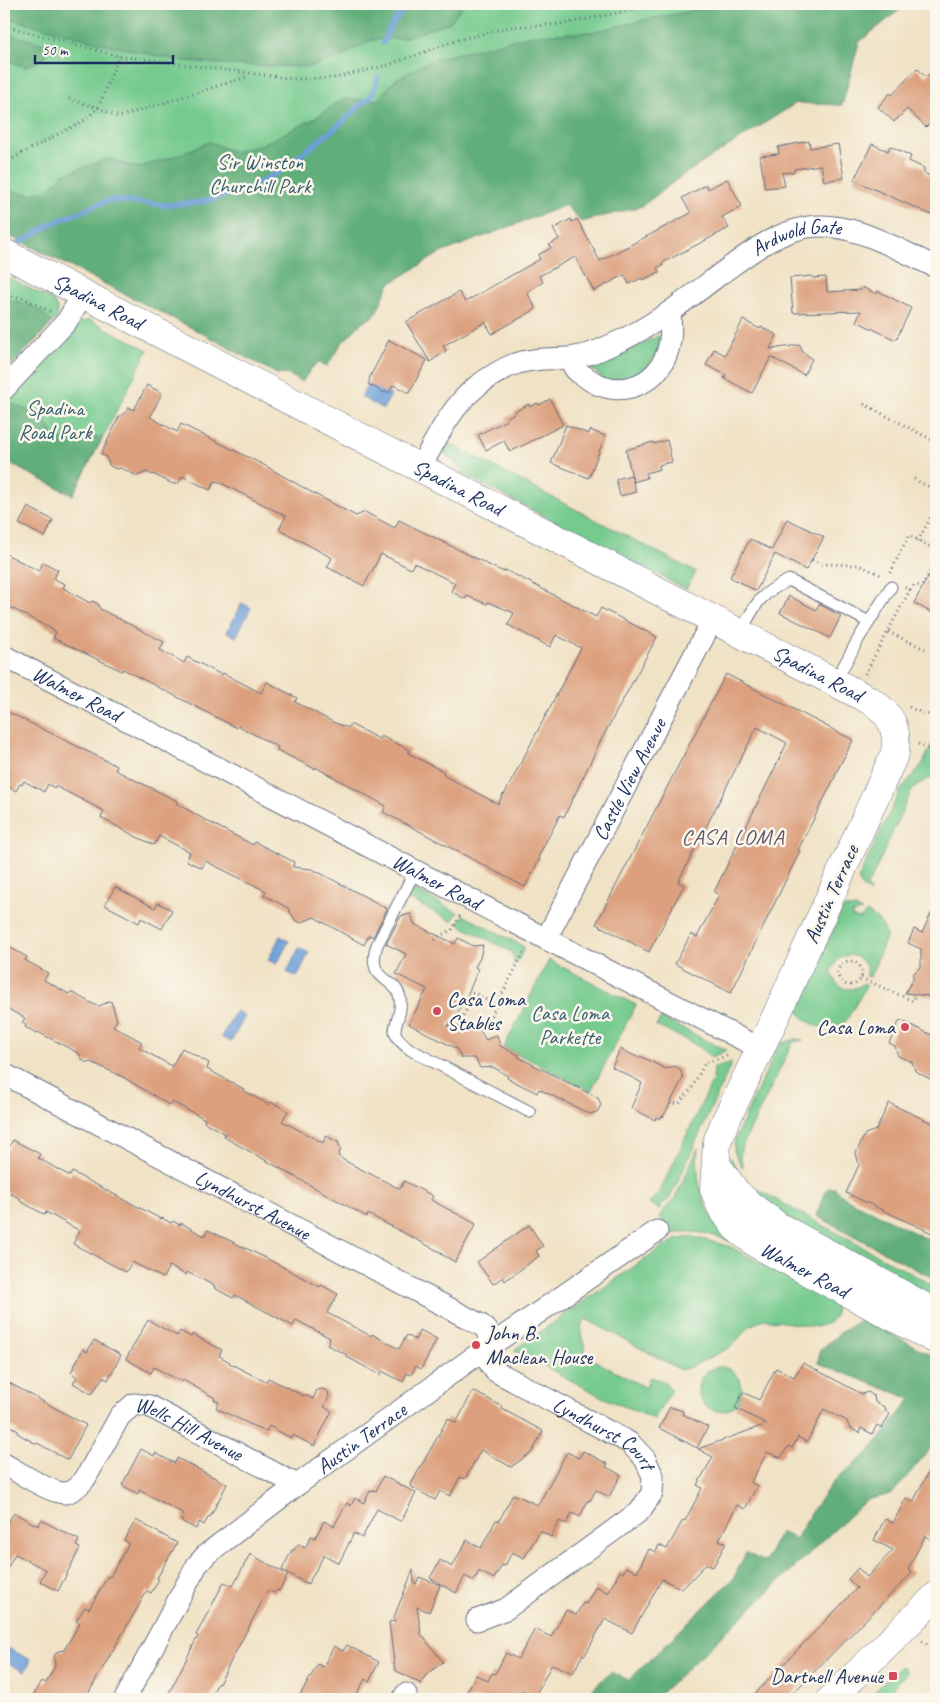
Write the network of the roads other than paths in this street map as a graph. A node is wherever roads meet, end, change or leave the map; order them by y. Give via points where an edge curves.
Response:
1 (4, 253) edge
2 (936, 267) edge
3 (83, 294) junction
4 (670, 312) junction
5 (570, 358) junction
6 (4, 388) edge
7 (420, 468) junction
8 (897, 587) road end
9 (714, 619) junction
10 (869, 622) junction
11 (740, 633) junction
12 (4, 656) edge
13 (848, 682) junction
14 (908, 742) joint
15 (415, 871) junction
16 (537, 942) junction
17 (760, 1048) junction
18 (4, 1074) edge
19 (530, 1112) dead end
20 (716, 1164) junction
21 (657, 1231) dead end
22 (936, 1313) edge
23 (936, 1340) edge
24 (490, 1346) junction
25 (4, 1464) edge
26 (298, 1485) junction
27 (936, 1596) edge
28 (477, 1620) dead end
29 (125, 1699) edge
30 (831, 1699) edge

1 - 3 street, Spadina Road
2 - 4 street, Ardwold Gate via 856,231 808,227 775,236 755,248
3 - 6 street via 67,321
3 - 7 street, Spadina Road
4 - 5 street, Ardwold Gate via 644,330 610,346
4 - 5 street via 670,345 665,359 656,372 631,388 606,388 594,383 575,370
5 - 7 street, Ardwold Gate via 515,364 475,388 455,408
7 - 9 street, Spadina Road
8 - 10 lane
9 - 11 street, Spadina Road
9 - 16 street, Castle View Avenue
10 - 11 lane via 789,580 765,593
10 - 13 lane via 859,638
11 - 13 street, Spadina Road
12 - 15 street, Walmer Road
13 - 14 street, Spadina Road via 882,708
14 - 17 street, Austin Terrace via 895,753
15 - 16 street, Walmer Road
15 - 19 lane via 374,955 376,970 400,997 400,1011 394,1030 396,1037 411,1050
16 - 17 street, Walmer Road
17 - 20 street, Walmer Road via 717,1142
18 - 24 street, Lyndhurst Avenue via 481,1325 487,1330
20 - 22 street, Walmer Road via 736,1192 778,1226
20 - 23 street, Walmer Road via 714,1189 720,1207 740,1231 758,1245
21 - 24 street, Austin Terrace
24 - 26 street, Austin Terrace
24 - 28 street, Lyndhurst Court via 490,1364 495,1371 630,1443 646,1459 653,1476 652,1493 640,1511 506,1608
25 - 26 street, Wells Hill Avenue via 56,1492 67,1493 79,1487 120,1416 134,1404 149,1406
26 - 29 street, Austin Terrace via 197,1565
27 - 30 street

